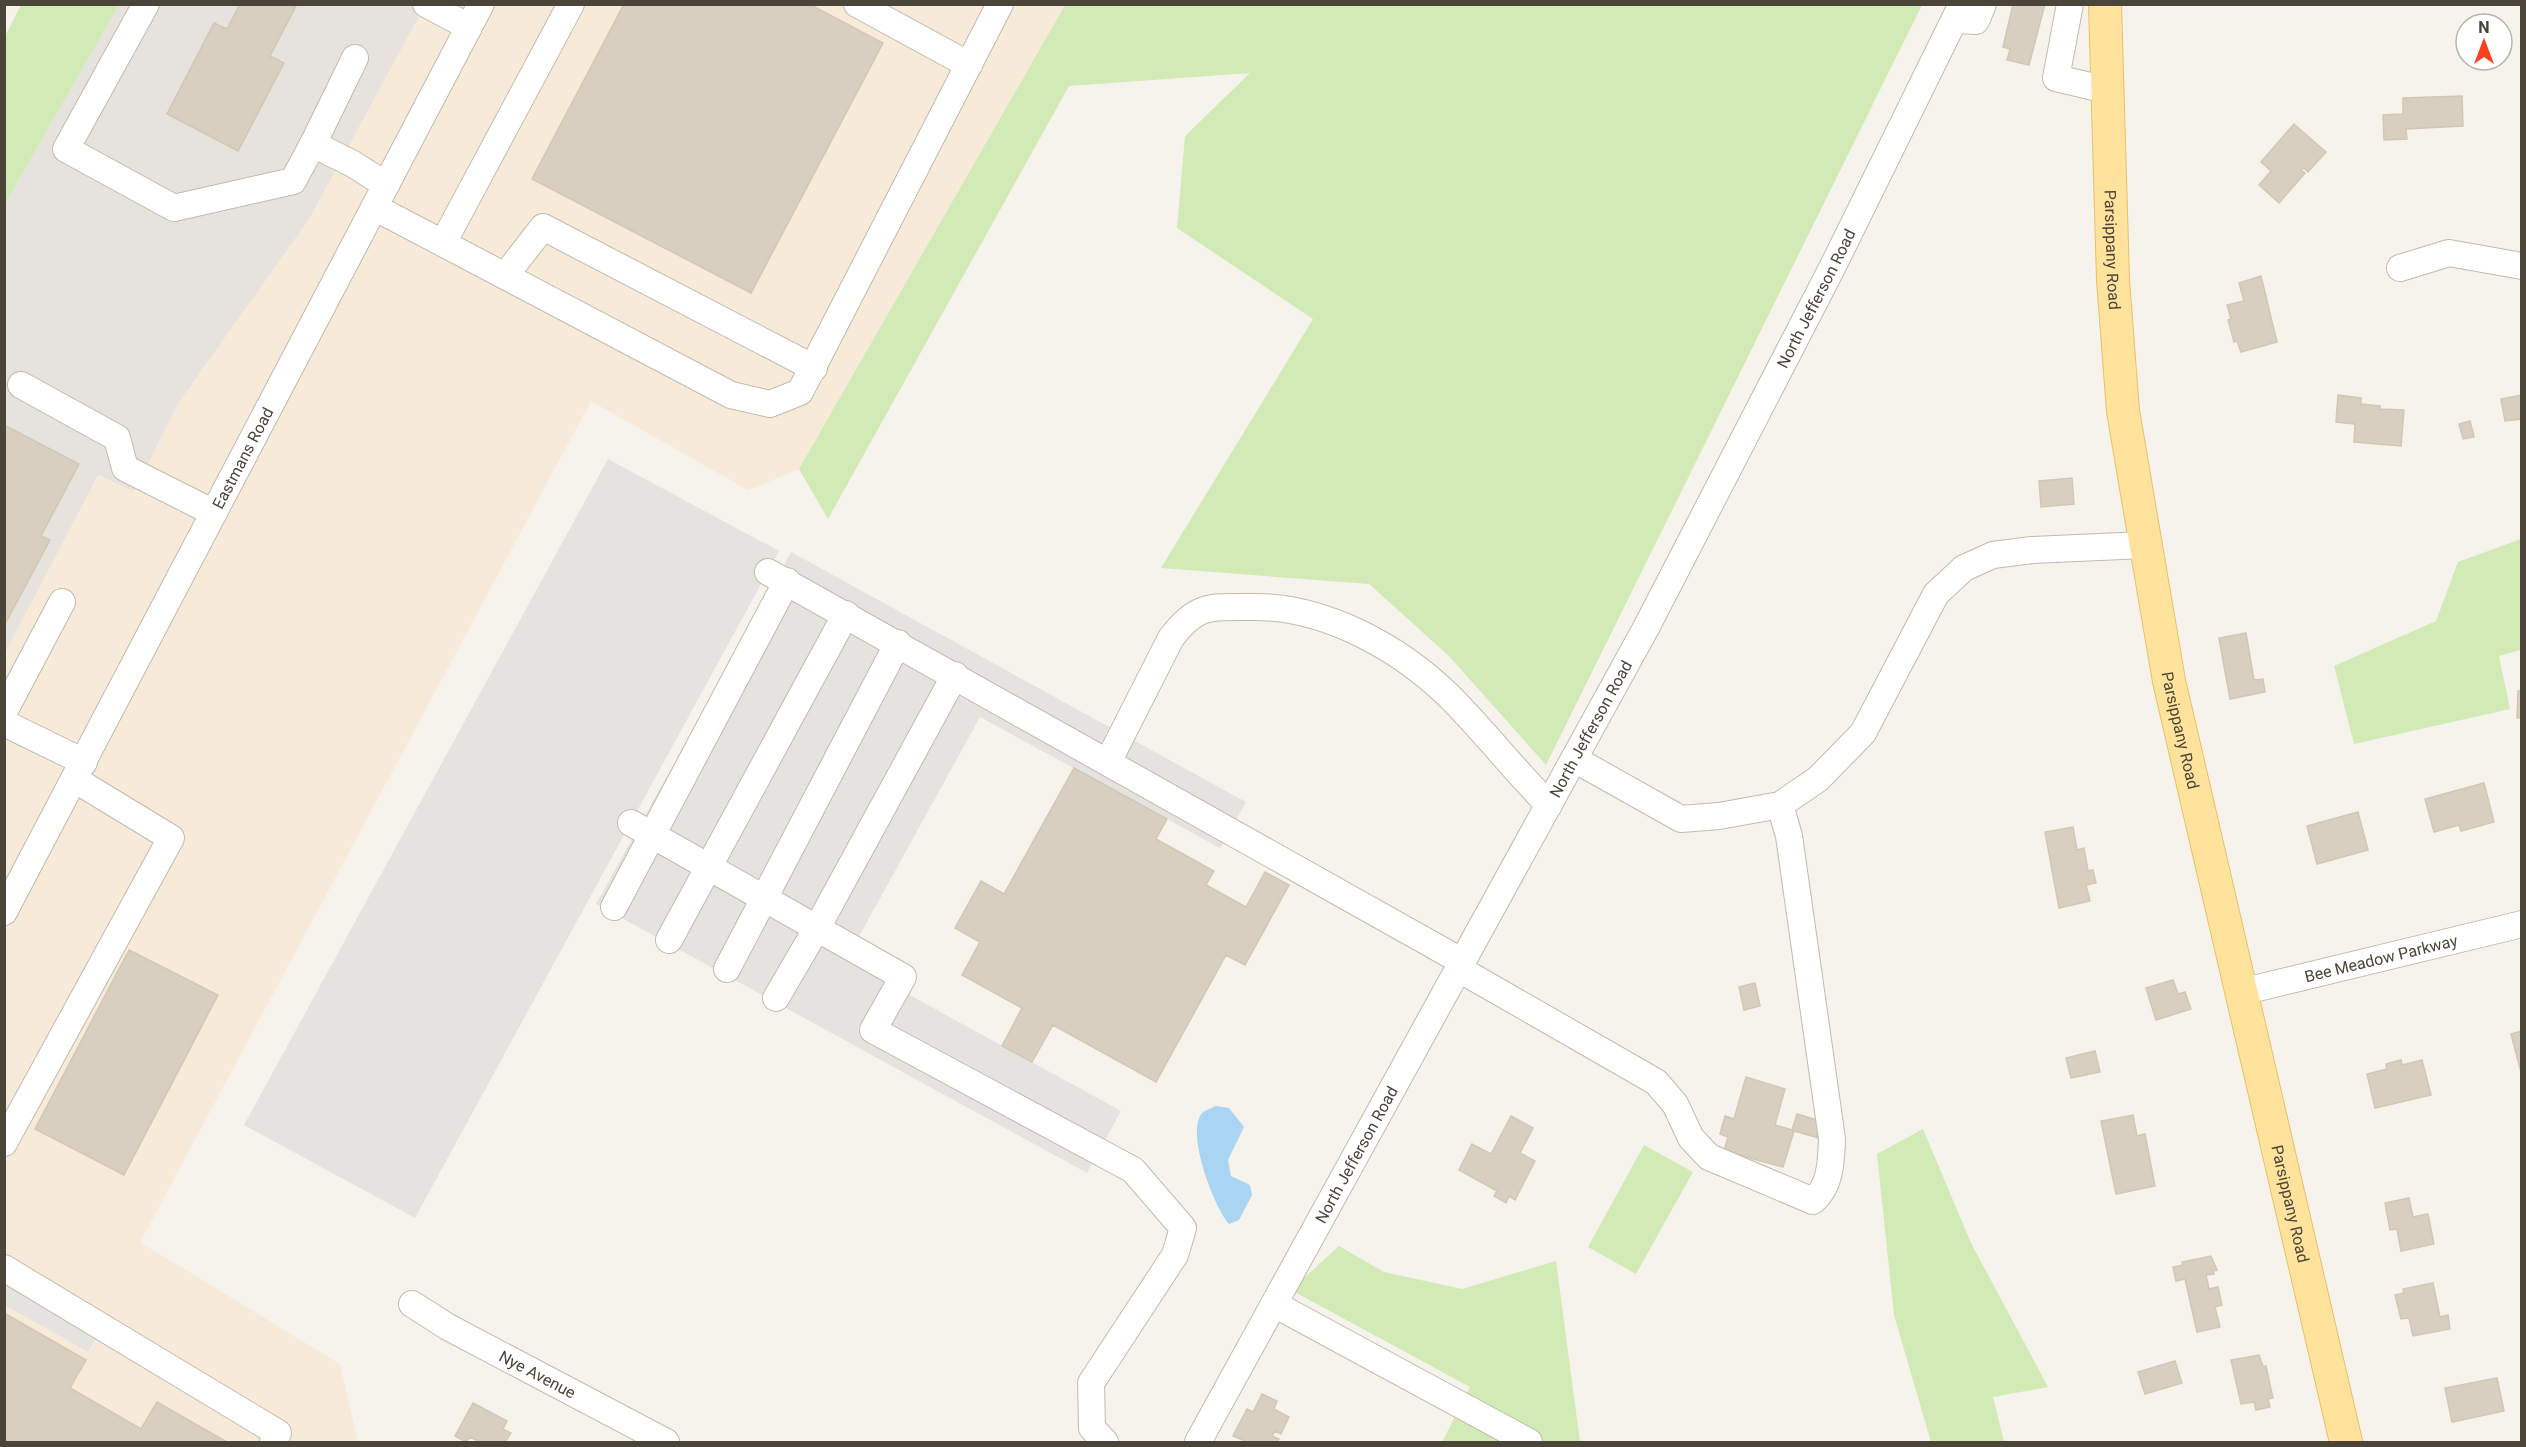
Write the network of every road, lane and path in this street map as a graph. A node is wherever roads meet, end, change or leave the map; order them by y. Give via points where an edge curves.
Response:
1 (146, 4) edge
2 (426, 4) edge
3 (481, 4) edge
4 (571, 4) edge
5 (857, 4) edge
6 (1000, 4) edge
7 (1983, 4) edge
8 (2070, 4) edge
9 (2105, 4) edge
10 (1959, 12) edge
11 (469, 27) junction
12 (355, 58) dead end
13 (969, 66) junction
14 (2107, 90) junction
15 (314, 144) junction
16 (380, 196) junction
17 (443, 243) junction
18 (2522, 266) edge
19 (2400, 268) dead end
20 (506, 276) junction
21 (814, 368) junction
22 (21, 385) dead end
23 (214, 513) junction
24 (2144, 545) junction
25 (62, 602) dead end
26 (846, 614) junction
27 (898, 644) junction
28 (955, 675) junction
29 (4, 712) edge
30 (4, 723) edge
31 (1574, 759) junction
32 (1108, 762) junction
33 (79, 771) junction
34 (1549, 805) junction
35 (1780, 805) junction
36 (641, 829) junction
37 (708, 867) junction
38 (764, 898) junction
39 (614, 907) dead end
40 (4, 912) edge
41 (2522, 924) edge
42 (817, 928) junction
43 (669, 940) dead end
44 (1461, 965) junction
45 (727, 969) dead end
46 (2241, 992) junction
47 (776, 998) dead end
48 (4, 1143) edge
49 (4, 1268) edge
50 (411, 1304) dead end
51 (1274, 1304) junction
52 (273, 1443) edge
53 (666, 1443) edge
54 (1105, 1443) edge
55 (1198, 1443) edge
56 (1529, 1443) edge
57 (2346, 1443) edge

1 - 15 street via 66,149 174,207 293,182
2 - 11 street
3 - 11 street, Eastmans Road
4 - 17 street
5 - 13 street
6 - 13 street
7 - 10 street via 1976,21
8 - 14 street via 2056,78
9 - 14 main road, Parsippany Road
10 - 31 street, North Jefferson Road via 1833,266
11 - 16 street, Eastmans Road
12 - 15 street
13 - 21 street
14 - 24 main road, Parsippany Road via 2123,411
15 - 16 street via 353,164
16 - 17 street
16 - 23 street, Eastmans Road
17 - 20 street
18 - 19 street via 2449,253
20 - 21 street via 731,395 770,404 800,392
20 - 21 street via 543,227
22 - 23 street via 117,438 125,468
23 - 33 street, Eastmans Road
24 - 35 street via 2032,550 1993,555 1964,568 1936,594 1863,733 1818,778
24 - 46 main road, Parsippany Road via 2169,681
25 - 29 street
26 - 27 street
26 - 36 street via 777,576
26 - 37 street
27 - 28 street
27 - 38 street
28 - 32 street
28 - 42 street
30 - 33 street
31 - 34 street, North Jefferson Road
31 - 35 street via 1681,819
32 - 34 street via 1171,638 1184,622 1198,610 1281,608 1342,624 1386,648 1449,696
32 - 44 street
33 - 40 street, Eastmans Road
33 - 48 street via 171,838
34 - 44 street, North Jefferson Road
35 - 44 street via 1789,837 1832,1139 1831,1168 1820,1195 1813,1201 1708,1157 1691,1138 1675,1104 1656,1082
36 - 37 street
36 - 39 street
37 - 38 street
37 - 43 street
38 - 42 street
38 - 45 street
41 - 46 street, Bee Meadow Parkway
42 - 47 street
42 - 54 street via 903,977 873,1030 1133,1170 1183,1228 1174,1255 1091,1383 1092,1428
44 - 51 street, North Jefferson Road
46 - 57 main road, Parsippany Road
49 - 52 street via 278,1433
50 - 53 street, Nye Avenue
51 - 55 street, North Jefferson Road
51 - 56 street

